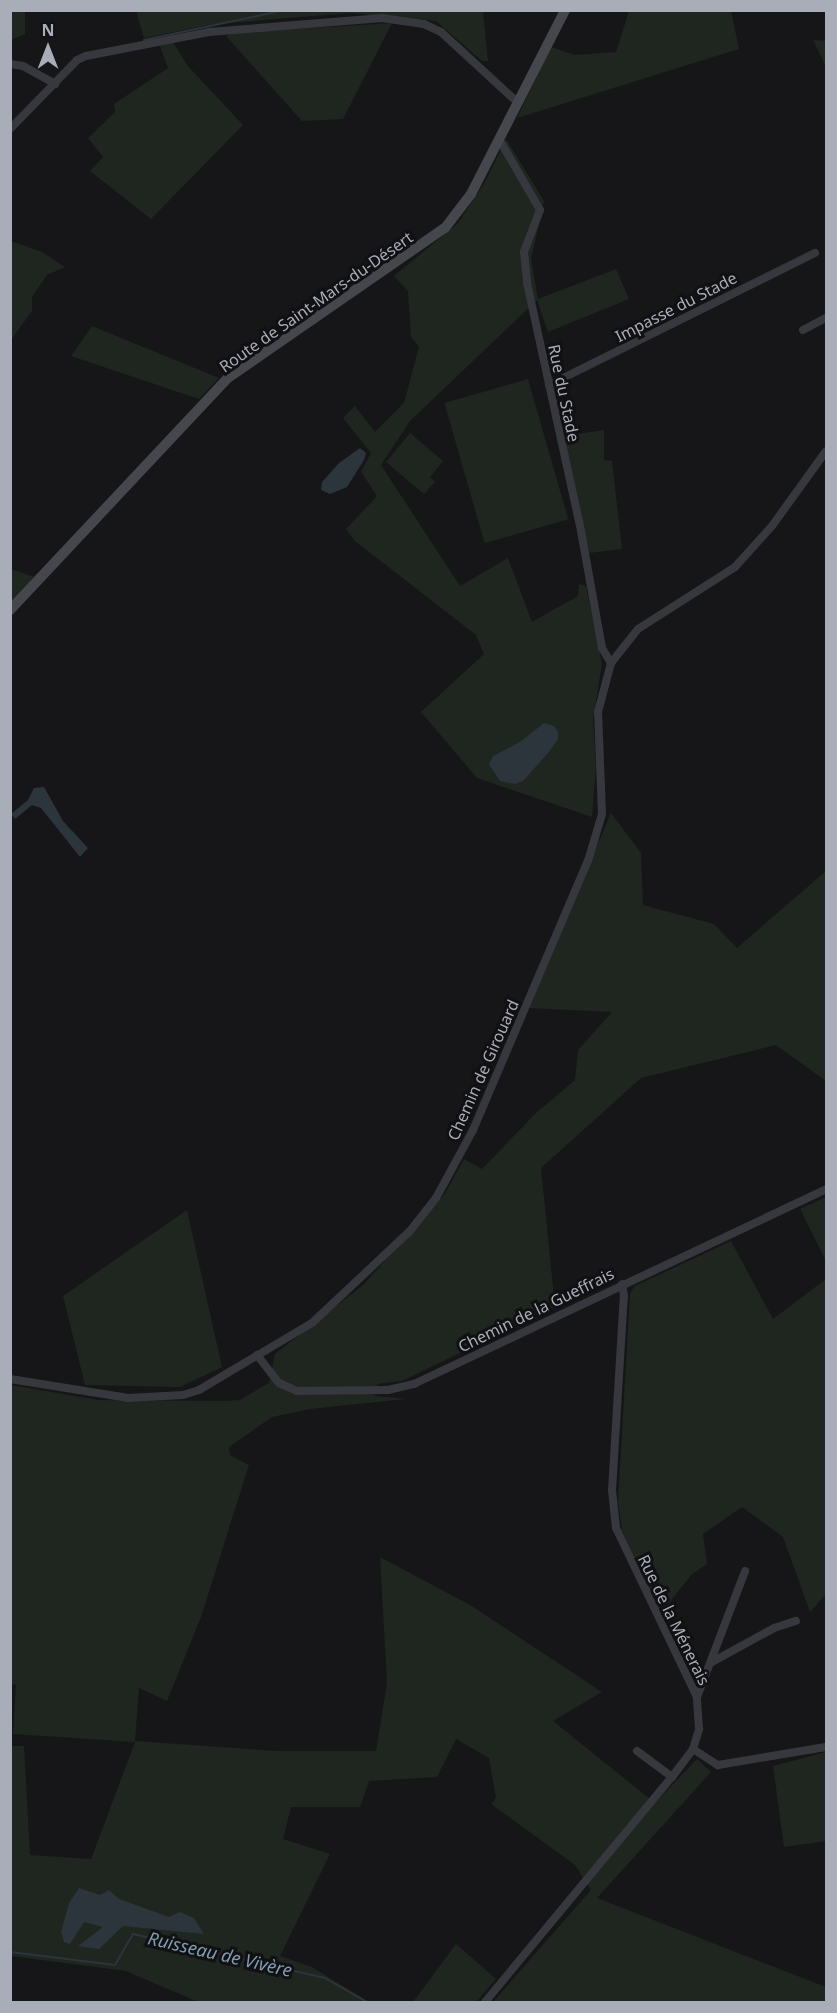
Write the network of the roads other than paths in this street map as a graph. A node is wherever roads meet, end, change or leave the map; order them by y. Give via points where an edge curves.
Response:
1 (566, 10) edge
2 (10, 64) edge
3 (55, 84) junction
4 (516, 101) junction
5 (10, 129) edge
6 (499, 139) junction
7 (815, 253) dead end
8 (826, 318) edge
9 (803, 330) dead end
10 (549, 385) junction
11 (826, 451) edge
12 (10, 610) edge
13 (611, 663) junction
14 (826, 1189) edge
15 (621, 1284) junction
16 (257, 1355) junction
17 (10, 1379) edge
18 (745, 1571) dead end
19 (796, 1621) dead end
20 (712, 1662) junction
21 (685, 1673) junction
22 (704, 1675) junction
23 (697, 1697) junction
24 (826, 1747) edge
25 (693, 1749) junction
26 (637, 1751) dead end
27 (672, 1777) junction
28 (484, 2002) edge

1 - 4 main road, Route de Saint-Mars-du-Désert
2 - 3 street via 23,66
3 - 4 street via 77,60 86,56 209,32 382,18 424,24 441,32
3 - 5 street
4 - 6 main road, Route de Saint-Mars-du-Désert
6 - 10 street, Rue du Stade via 540,210 524,252
6 - 12 main road, Route de Saint-Mars-du-Désert via 471,194 445,228 420,249 228,378
7 - 10 street, Impasse du Stade
8 - 9 street
10 - 13 street, Rue du Stade via 602,648
11 - 13 street, Chemin de Girouard via 763,537 718,581 638,629
13 - 16 street, Chemin de Girouard via 598,712 603,791 599,828 457,1161 436,1198 379,1264 312,1323
14 - 15 street, Chemin de la Gueffrais
15 - 16 street, Chemin de la Gueffrais via 401,1387 297,1391 279,1383
15 - 21 street, Rue de la Ménerais via 624,1296 612,1490 616,1528
16 - 17 street, Chemin de Girouard via 183,1395 121,1397
18 - 20 street
19 - 20 street via 774,1628
20 - 22 street
21 - 22 street
21 - 23 street, Rue de la Ménerais
22 - 23 street
23 - 25 street, Rue de la Ménerais via 700,1717
24 - 25 street via 718,1765
25 - 27 street, Rue de la Ménerais
26 - 27 street
27 - 28 street, Rue de la Ménerais

